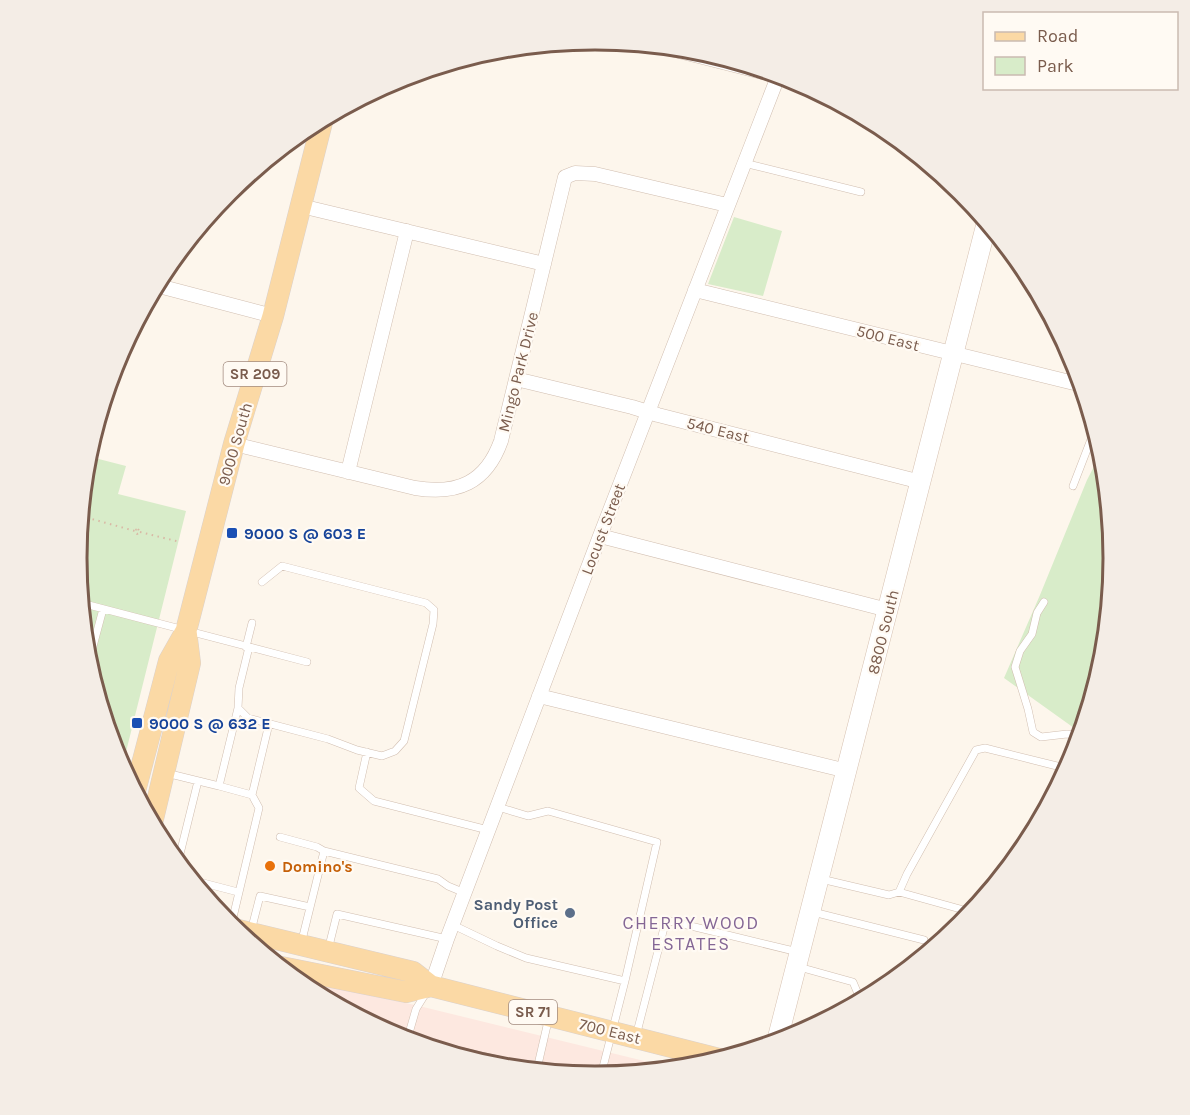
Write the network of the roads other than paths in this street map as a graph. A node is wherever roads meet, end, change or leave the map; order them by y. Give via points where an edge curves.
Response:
1 (776, 83) edge
2 (319, 131) edge
3 (744, 163) junction
4 (861, 192) dead end
5 (727, 205) junction
6 (301, 206) junction
7 (406, 231) junction
8 (985, 232) edge
9 (544, 264) junction
10 (165, 288) edge
11 (695, 290) junction
12 (273, 316) junction
13 (954, 354) junction
14 (516, 379) junction
15 (1072, 383) edge
16 (648, 412) junction
17 (1090, 443) edge
18 (234, 444) junction
19 (348, 472) junction
20 (921, 482) junction
21 (1073, 486) dead end
22 (600, 536) junction
23 (262, 582) dead end
24 (1044, 603) dead end
25 (89, 605) edge
26 (103, 609) junction
27 (888, 610) junction
28 (252, 623) dead end
29 (186, 631) junction
30 (94, 641) edge
31 (247, 647) junction
32 (307, 662) dead end
33 (539, 696) junction
34 (238, 708) junction
35 (269, 724) junction
36 (1071, 734) edge
37 (367, 752) junction
38 (1058, 766) edge
39 (847, 771) junction
40 (164, 772) junction
41 (138, 780) edge
42 (198, 781) junction
43 (219, 786) junction
44 (252, 795) junction
45 (498, 807) junction
46 (155, 811) edge
47 (489, 830) junction
48 (280, 837) dead end
49 (181, 851) edge
50 (324, 851) junction
51 (819, 878) junction
52 (206, 884) edge
53 (238, 892) junction
54 (899, 892) junction
55 (465, 893) junction
56 (310, 907) junction
57 (961, 909) edge
58 (811, 911) junction
59 (233, 914) edge
60 (453, 925) junction
61 (246, 926) edge
62 (254, 934) edge
63 (447, 939) junction
64 (924, 940) dead end
65 (300, 944) junction
66 (328, 950) junction
67 (798, 960) junction
68 (300, 971) edge
69 (625, 981) junction
70 (431, 986) junction
71 (857, 992) edge
72 (550, 1016) junction
73 (410, 1030) edge
74 (780, 1031) edge
75 (612, 1032) junction
76 (635, 1038) junction
77 (677, 1059) edge
78 (539, 1062) edge
79 (603, 1065) edge

1 - 3 street, Locust Street
2 - 6 main road, 9000 South / SR 209
3 - 4 lane
3 - 5 street, Locust Street
5 - 9 street, Mingo Park Drive via 604,176 575,173 565,177
5 - 11 street, Locust Street
6 - 7 street
6 - 12 main road, 9000 South / SR 209
7 - 9 street
7 - 19 street
8 - 13 street, 8800 South
9 - 14 street, Mingo Park Drive
10 - 12 street
11 - 13 street, 500 East
11 - 16 street, Locust Street
12 - 18 main road, 9000 South / SR 209
13 - 15 street, 500 East
13 - 20 street, 8800 South
14 - 16 street, 540 East
14 - 19 street, Mingo Park Drive via 496,454 490,465 469,483 429,490
16 - 20 street, 540 East
16 - 22 street, Locust Street
17 - 21 lane
18 - 19 street, Mingo Park Drive
18 - 29 main road, 9000 South / SR 209
20 - 27 street, 8800 South
22 - 27 street
22 - 33 street, Locust Street
23 - 37 lane via 282,566 426,603 434,610 404,741 396,751 382,756
24 - 36 lane via 1016,667 1033,732 1041,737
25 - 26 lane
26 - 29 lane
26 - 30 lane
27 - 39 street, 8800 South
28 - 31 lane
29 - 31 lane
29 - 40 main road, 9000 South / SR 209 via 190,663
29 - 41 main road, 9000 South / SR 209 via 169,661
31 - 32 lane
31 - 34 lane
33 - 39 street
33 - 45 street, Locust Street
34 - 35 lane via 248,718
34 - 43 lane
35 - 37 lane
35 - 44 lane
37 - 47 lane via 359,788 374,801
38 - 54 lane via 985,748 976,750
39 - 51 street, 8800 South
40 - 42 lane
40 - 46 main road, 9000 South / SR 209
42 - 43 lane
42 - 49 lane
43 - 44 lane
44 - 53 lane via 259,808
45 - 47 street, Locust Street
45 - 69 lane via 528,816 548,811 657,842
47 - 55 street, Locust Street
48 - 50 lane
50 - 55 lane via 438,879
50 - 56 lane
51 - 54 lane via 889,895
51 - 58 street, 8800 South
52 - 53 lane
53 - 59 lane
54 - 57 lane
55 - 60 street, Locust Street
56 - 61 lane via 260,896
56 - 65 lane
58 - 64 lane
58 - 67 street, 8800 South
60 - 63 street, Locust Street
60 - 69 lane via 526,958
62 - 65 main road, 700 East / SR 71
63 - 66 lane via 337,914
63 - 70 street, Locust Street
65 - 66 main road, 700 East / SR 71
66 - 70 main road, 700 East / SR 71 via 413,972
67 - 71 lane via 853,982
67 - 74 street, 8800 South
67 - 76 lane via 666,920
68 - 70 main road, 700 East / SR 71 via 406,992
69 - 75 lane
70 - 72 main road, 700 East / SR 71
70 - 73 lane via 416,1009
72 - 75 main road, 700 East / SR 71
72 - 78 lane
75 - 76 main road, 700 East / SR 71
75 - 79 lane
76 - 77 main road, 700 East / SR 71

